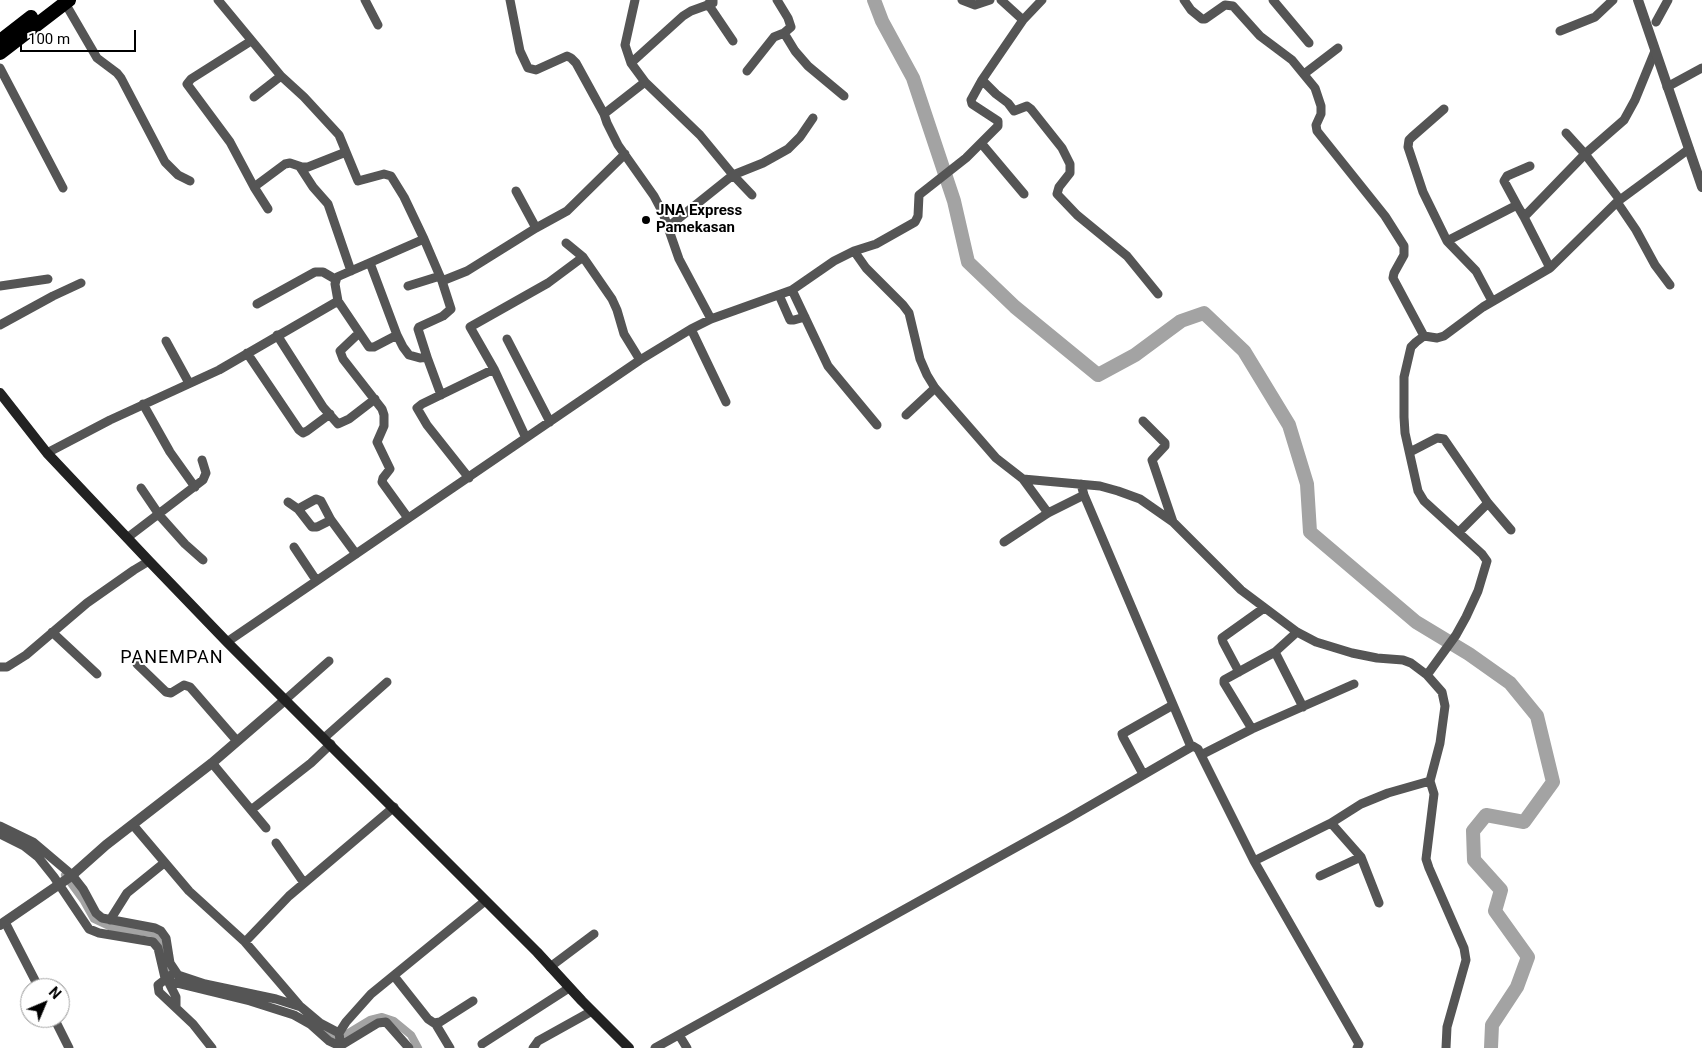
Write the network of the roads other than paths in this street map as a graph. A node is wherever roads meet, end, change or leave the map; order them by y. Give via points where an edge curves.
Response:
1 (218, 0) edge
2 (365, 0) edge
3 (510, 0) edge
4 (635, 0) edge
5 (777, 0) edge
6 (962, 0) edge
7 (990, 0) edge
8 (1001, 0) edge
9 (1042, 0) edge
10 (1184, 0) edge
11 (1273, 0) edge
12 (1613, 0) edge
13 (1638, 0) edge
14 (1668, 0) edge
15 (63, 1) edge
16 (714, 2) edge
17 (1023, 20) junction
18 (1651, 24) junction
19 (378, 25) dead end
20 (1560, 31) dead end
21 (784, 33) junction
22 (0, 40) edge
23 (250, 40) junction
24 (733, 41) dead end
25 (1309, 43) dead end
26 (1338, 48) dead end
27 (1655, 51) junction
28 (0, 53) edge
29 (631, 63) junction
30 (0, 68) edge
31 (1702, 68) edge
32 (747, 71) dead end
33 (1304, 74) junction
34 (281, 76) junction
35 (982, 80) junction
36 (646, 82) junction
37 (1668, 87) junction
38 (844, 96) dead end
39 (254, 97) dead end
40 (1444, 109) dead end
41 (604, 114) junction
42 (813, 118) dead end
43 (1566, 133) dead end
44 (981, 143) junction
45 (1689, 149) junction
46 (346, 152) junction
47 (625, 154) junction
48 (1585, 154) junction
49 (1530, 166) dead end
50 (300, 167) junction
51 (733, 175) junction
52 (190, 181) dead end
53 (254, 187) junction
54 (1702, 187) edge
55 (63, 188) dead end
56 (516, 191) dead end
57 (1024, 194) dead end
58 (752, 195) dead end
59 (1618, 201) junction
60 (1517, 205) junction
61 (268, 209) dead end
62 (1524, 217) junction
63 (668, 227) junction
64 (536, 228) junction
65 (424, 239) junction
66 (1448, 240) junction
67 (566, 243) dead end
68 (854, 251) junction
69 (583, 257) junction
70 (370, 263) junction
71 (1550, 268) junction
72 (351, 271) junction
73 (441, 278) junction
74 (48, 279) dead end
75 (335, 279) junction
76 (81, 283) dead end
77 (1670, 285) dead end
78 (0, 286) edge
79 (408, 286) dead end
80 (792, 290) junction
81 (1158, 294) dead end
82 (779, 295) junction
83 (338, 301) junction
84 (1492, 301) junction
85 (257, 304) dead end
86 (805, 317) junction
87 (711, 318) junction
88 (0, 325) edge
89 (691, 329) junction
90 (359, 333) junction
91 (397, 335) junction
92 (277, 336) junction
93 (1424, 336) junction
94 (507, 339) dead end
95 (166, 341) dead end
96 (247, 353) junction
97 (427, 357) junction
98 (640, 360) junction
99 (494, 369) junction
100 (189, 384) junction
101 (935, 388) junction
102 (0, 393) edge
103 (441, 394) junction
104 (375, 399) junction
105 (726, 402) dead end
106 (143, 404) junction
107 (330, 414) junction
108 (906, 415) dead end
109 (1143, 421) dead end
110 (550, 422) junction
111 (877, 425) dead end
112 (526, 438) junction
113 (47, 452) junction
114 (1410, 452) junction
115 (202, 460) dead end
116 (469, 478) junction
117 (1022, 479) junction
118 (1081, 484) junction
119 (196, 487) junction
120 (141, 488) dead end
121 (1084, 495) junction
122 (288, 502) dead end
123 (1488, 503) junction
124 (298, 509) junction
125 (158, 513) junction
126 (1048, 513) junction
127 (408, 518) junction
128 (331, 520) junction
129 (1173, 522) junction
130 (1511, 530) dead end
131 (1458, 532) junction
132 (128, 538) junction
133 (1004, 542) dead end
134 (294, 547) dead end
135 (356, 554) junction
136 (203, 560) dead end
137 (149, 561) junction
138 (316, 580) junction
139 (1264, 608) junction
140 (52, 632) junction
141 (1297, 632) junction
142 (227, 642) junction
143 (1275, 652) junction
144 (329, 661) dead end
145 (137, 664) dead end
146 (0, 667) edge
147 (1239, 672) junction
148 (97, 674) dead end
149 (1427, 675) junction
150 (387, 682) dead end
151 (1354, 684) dead end
152 (285, 700) junction
153 (1174, 705) junction
154 (1303, 707) junction
155 (1252, 730) junction
156 (237, 741) junction
157 (327, 741) junction
158 (1191, 747) junction
159 (1201, 755) junction
160 (212, 763) junction
161 (1144, 774) junction
162 (1430, 781) junction
163 (394, 807) junction
164 (251, 810) junction
165 (1331, 823) junction
166 (133, 825) junction
167 (0, 826) edge
168 (266, 828) dead end
169 (0, 834) edge
170 (276, 843) dead end
171 (1361, 857) junction
172 (1254, 861) junction
173 (164, 863) junction
174 (1320, 876) dead end
175 (66, 880) junction
176 (304, 883) junction
177 (485, 901) junction
178 (1379, 903) dead end
179 (110, 920) junction
180 (2, 924) edge
181 (594, 934) dead end
182 (245, 942) junction
183 (550, 967) junction
184 (170, 976) junction
185 (394, 976) junction
186 (33, 978) edge
187 (570, 988) junction
188 (473, 1001) dead end
189 (176, 1006) junction
190 (300, 1007) junction
191 (592, 1011) junction
192 (435, 1023) junction
193 (59, 1028) edge
194 (679, 1035) junction
195 (340, 1041) edge
196 (482, 1044) dead end
197 (209, 1047) edge
198 (69, 1048) edge
199 (409, 1048) edge
200 (450, 1048) edge
201 (533, 1048) edge
202 (629, 1048) edge
203 (655, 1048) edge
204 (687, 1048) edge
205 (1357, 1048) edge
206 (1446, 1048) edge

1 - 23 street
2 - 19 street
3 - 41 street via 520,51 528,68 536,70 562,57 571,58
4 - 29 street via 626,45
5 - 21 street via 790,23
6 - 7 street via 975,5
8 - 17 street
9 - 17 street
10 - 33 street via 1202,19 1222,6 1233,6 1260,36 1292,60
11 - 25 street
12 - 20 street via 1595,18
13 - 18 street
14 - 18 street
15 - 22 highway
15 - 28 highway
15 - 52 street via 98,58 118,73 165,162
16 - 24 street
16 - 29 street via 683,16
17 - 35 street
18 - 27 street
21 - 32 street via 774,37
21 - 38 street via 802,60
23 - 34 street
23 - 53 street via 187,84 230,142
26 - 33 street
27 - 37 street
27 - 48 street via 1624,120
29 - 36 street
30 - 55 street
31 - 37 street
33 - 93 street via 1320,100 1317,131 1385,216 1404,246 1404,255 1393,278
34 - 39 street
34 - 46 street via 332,127
35 - 44 street via 971,102 999,123
35 - 81 street via 1014,111 1027,106 1031,109 1062,148 1070,164 1070,173 1057,190 1058,196 1127,256
36 - 41 street
36 - 51 street via 700,135
37 - 45 street
40 - 66 street via 1407,145 1423,192
41 - 47 street
42 - 51 street via 788,149
43 - 48 street
44 - 57 street
44 - 68 street via 918,196 915,222 876,244
45 - 54 street
45 - 59 street
46 - 50 street
46 - 65 street via 359,182 390,174
47 - 63 street via 654,196
47 - 64 street via 567,212
48 - 59 street
48 - 62 street
49 - 60 street via 1504,180
50 - 53 street via 286,164
50 - 72 street via 328,204
51 - 58 street
51 - 63 street
53 - 61 street
56 - 64 street
59 - 71 street
59 - 77 street
60 - 62 street
60 - 66 street
62 - 71 street
63 - 87 street via 679,259
64 - 73 street via 467,270
65 - 70 street
65 - 73 street
66 - 84 street via 1476,270
67 - 69 street
68 - 80 street
68 - 101 street via 909,313 920,359
69 - 98 street via 616,306 624,334
69 - 99 street via 548,283 470,326
70 - 72 street
70 - 91 street
71 - 84 street
72 - 75 street
73 - 79 street
73 - 97 street via 451,310 418,328
74 - 78 street
75 - 83 street
75 - 85 street via 316,272
76 - 88 street
80 - 82 street
80 - 86 street
82 - 86 street via 790,320
82 - 87 street
83 - 90 street
83 - 92 street
84 - 93 street via 1444,336
86 - 111 street via 828,366
87 - 89 street
89 - 98 street
89 - 105 street
90 - 91 street via 371,348
90 - 104 street via 340,351
91 - 97 street via 407,354
92 - 96 street
92 - 107 street
93 - 114 street via 1411,347 1404,377 1405,433
94 - 110 street
95 - 100 street
96 - 100 street
96 - 107 street via 298,430 305,432
97 - 103 street
98 - 110 street
99 - 103 street
99 - 112 street
100 - 106 street
101 - 108 street
101 - 117 street via 996,458
102 - 113 main road
103 - 116 street via 419,406 418,410
104 - 107 street via 340,424
104 - 127 street via 384,415 384,426 377,444 390,469 382,482
106 - 113 street
106 - 119 street via 170,452
109 - 129 street via 1166,443 1152,463
110 - 112 street
112 - 116 street
113 - 132 main road
114 - 123 street via 1442,438
114 - 131 street via 1420,496
115 - 119 street via 205,477
116 - 127 street
117 - 118 street
117 - 126 street
118 - 121 street
118 - 129 street via 1140,499
119 - 125 street
120 - 125 street
121 - 126 street
121 - 153 street
122 - 124 street
123 - 130 street
123 - 131 street
124 - 128 street via 312,527
124 - 128 street via 318,499
125 - 132 street
125 - 136 street
126 - 133 street
127 - 135 street
128 - 135 street
129 - 139 street
131 - 149 street via 1487,561 1478,591 1456,636
132 - 137 main road
134 - 138 street
135 - 138 street
137 - 140 street
137 - 142 main road
138 - 142 street
139 - 141 street
139 - 147 street via 1222,638
140 - 146 street via 26,655 5,668
140 - 148 street
141 - 143 street
141 - 149 street via 1316,642 1352,653 1403,660
142 - 152 main road
143 - 147 street
143 - 154 street
144 - 152 street
145 - 156 street via 166,692 171,693 184,685 190,687
147 - 155 street via 1226,678 1224,683
149 - 162 street via 1442,692 1445,706
150 - 157 street
151 - 154 street
152 - 156 street
152 - 157 main road
153 - 158 street
153 - 161 street via 1122,734
154 - 155 street
155 - 159 street
156 - 160 street
157 - 163 main road
157 - 164 street via 311,763
158 - 159 street
158 - 161 street
159 - 172 street
160 - 164 street
160 - 166 street
161 - 194 street
162 - 165 street via 1361,804
162 - 206 street via 1434,794 1426,859 1464,948 1466,960 1447,1027
163 - 176 street
163 - 177 main road
164 - 168 street
165 - 171 street
165 - 172 street
166 - 173 street
166 - 175 street
167 - 175 street via 34,842
169 - 175 street via 30,850
170 - 176 street
171 - 174 street
171 - 178 street
172 - 205 street via 1359,1044
173 - 179 street via 127,893
173 - 182 street via 189,891
175 - 179 street via 83,889 96,913
175 - 180 street
175 - 184 street via 89,929 154,942
176 - 182 street
177 - 183 main road
177 - 185 street
179 - 184 street via 161,931 166,938
180 - 186 street
181 - 183 street
182 - 190 street
183 - 187 main road
184 - 189 street
184 - 189 street via 159,982 157,989
184 - 190 street
184 - 195 street via 294,1015 329,1040
185 - 192 street via 428,1019
185 - 195 street via 364,1000
187 - 191 main road
187 - 196 street
188 - 192 street
189 - 197 street
190 - 195 street
191 - 201 street via 538,1041
191 - 202 main road
192 - 200 street
193 - 198 street
194 - 203 street
194 - 204 street
195 - 199 street via 383,1022 389,1024

